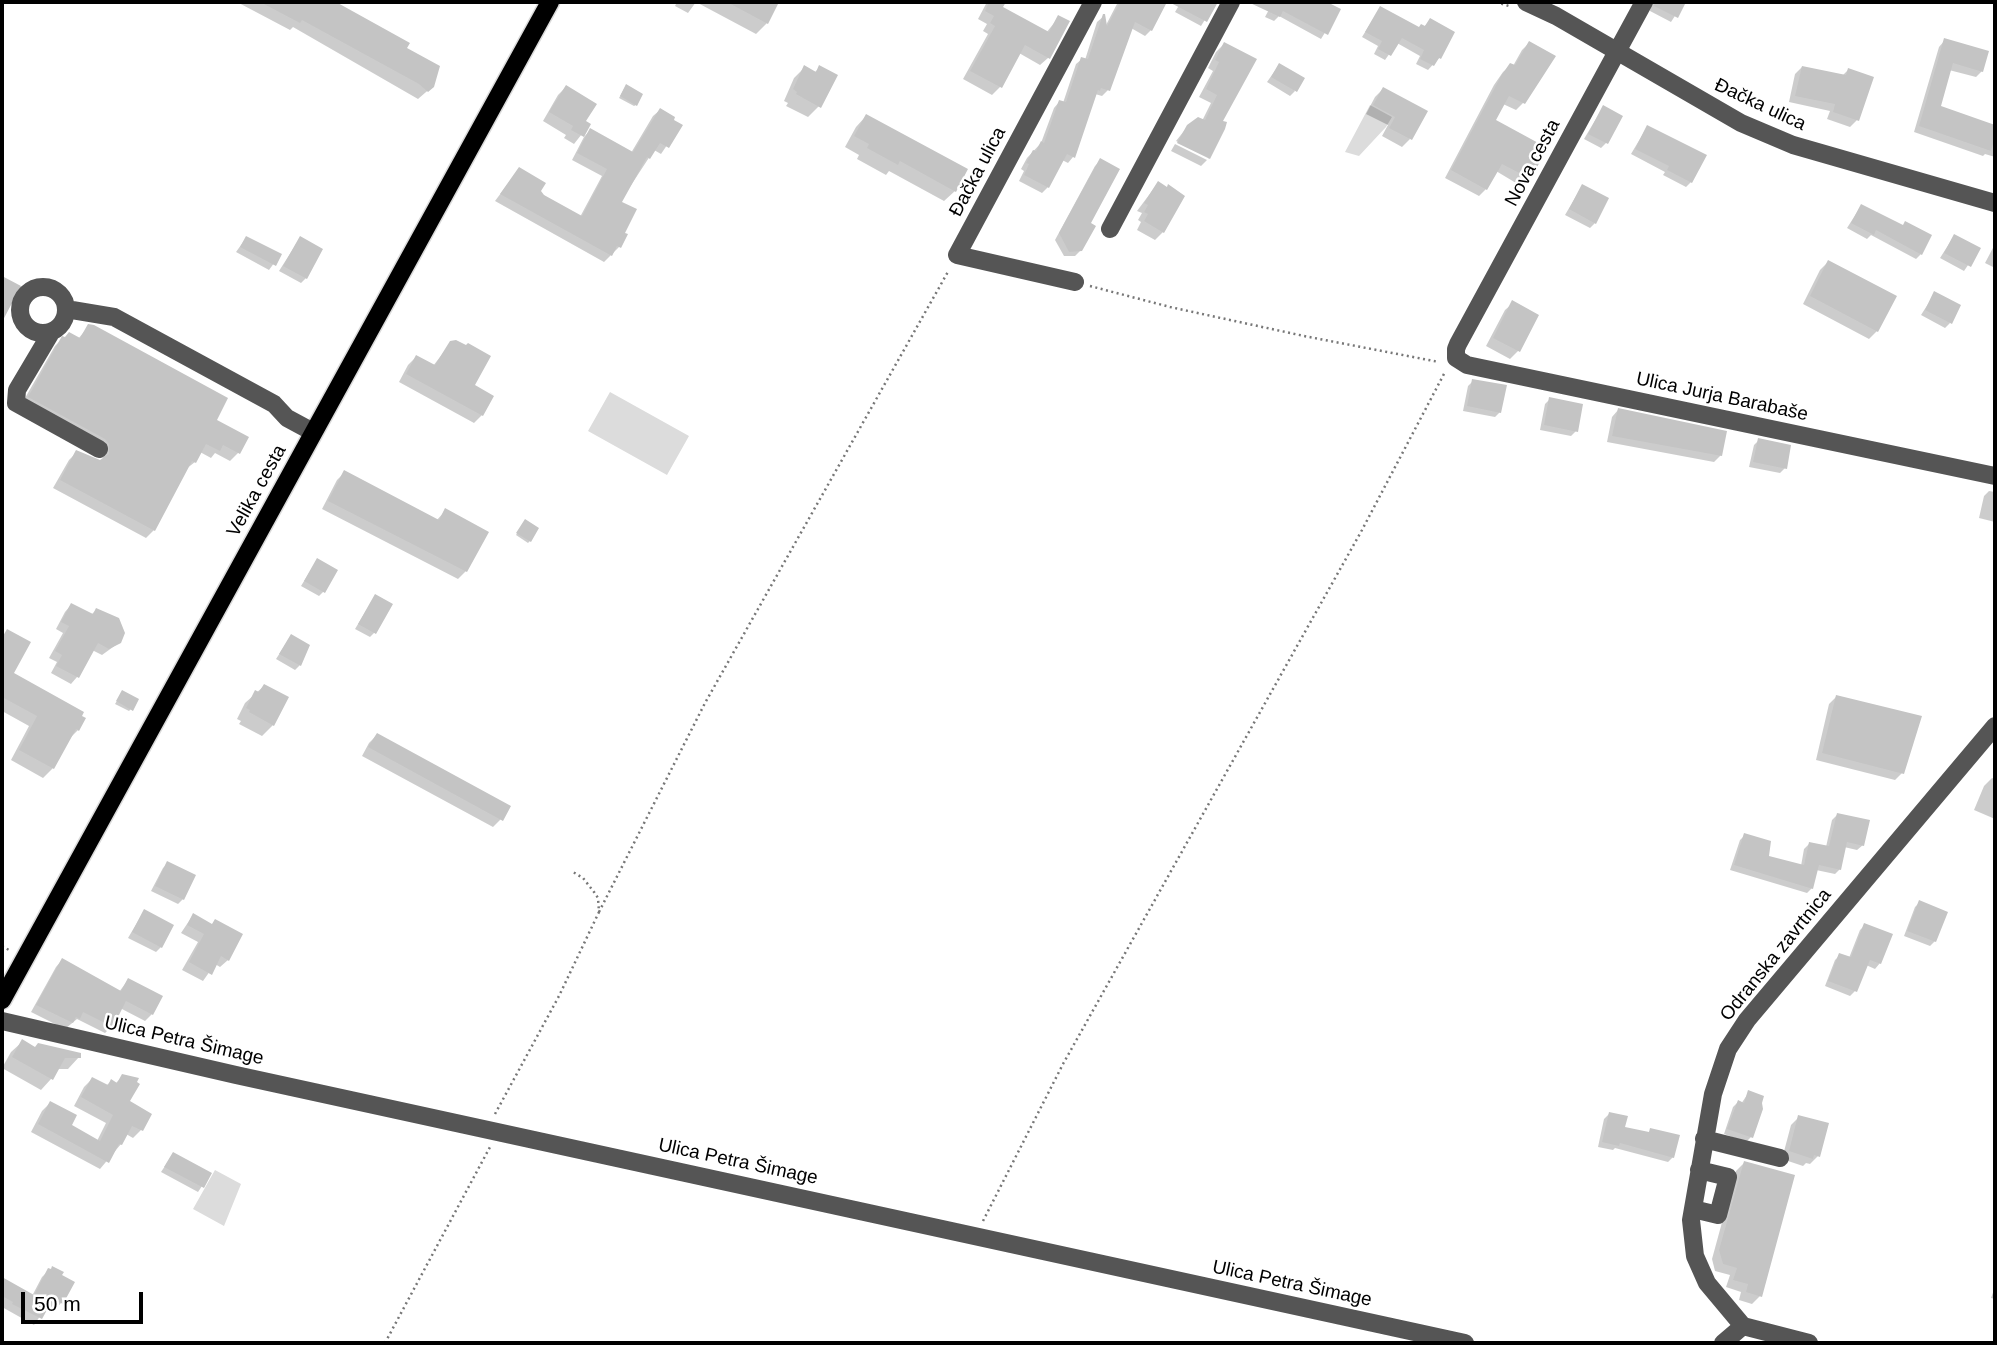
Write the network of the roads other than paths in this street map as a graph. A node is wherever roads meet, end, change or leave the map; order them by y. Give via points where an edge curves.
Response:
1 (550, 2) edge
2 (1093, 2) edge
3 (1231, 2) edge
4 (1526, 2) edge
5 (1644, 2) edge
6 (1617, 52) junction
7 (1995, 203) edge
8 (1110, 229) dead end
9 (1075, 282) road end
10 (66, 309) junction
11 (52, 331) junction
12 (1458, 344) joint
13 (313, 432) junction
14 (99, 449) dead end
15 (1995, 476) edge
16 (1995, 726) edge
17 (1989, 744) edge
18 (2, 1000) edge
19 (2, 1021) edge
20 (1704, 1139) junction
21 (1780, 1158) dead end
22 (1699, 1170) junction
23 (1693, 1209) junction
24 (1744, 1326) junction
25 (1465, 1343) edge
26 (1723, 1343) edge
27 (1809, 1343) edge

1 - 13 main road, Velika cesta
2 - 9 street, Đačka ulica via 957,255
3 - 8 street
4 - 6 street, Đačka ulica
5 - 6 street, Nova cesta
6 - 7 street, Đačka ulica via 1741,123 1793,145
6 - 12 street, Nova cesta
10 - 11 street via 62,323
10 - 11 street via 61,296 49,288 35,289 24,297 20,311 25,324 37,332
10 - 13 street via 114,317 274,404
11 - 14 street via 17,390 16,403
12 - 15 street, Ulica Jurja Barabaše via 1456,358 1467,365
13 - 18 main road, Velika cesta
16 - 17 street, Odranska zavrtnica
17 - 20 street, Odranska zavrtnica via 1746,1020 1728,1049
19 - 25 street, Ulica Petra Šimage
20 - 21 street
20 - 22 street, Odranska zavrtnica
22 - 23 street, Odranska zavrtnica
22 - 23 street via 1728,1177 1718,1215
23 - 24 street, Odranska zavrtnica via 1695,1256 1707,1283
24 - 26 street
24 - 27 street

